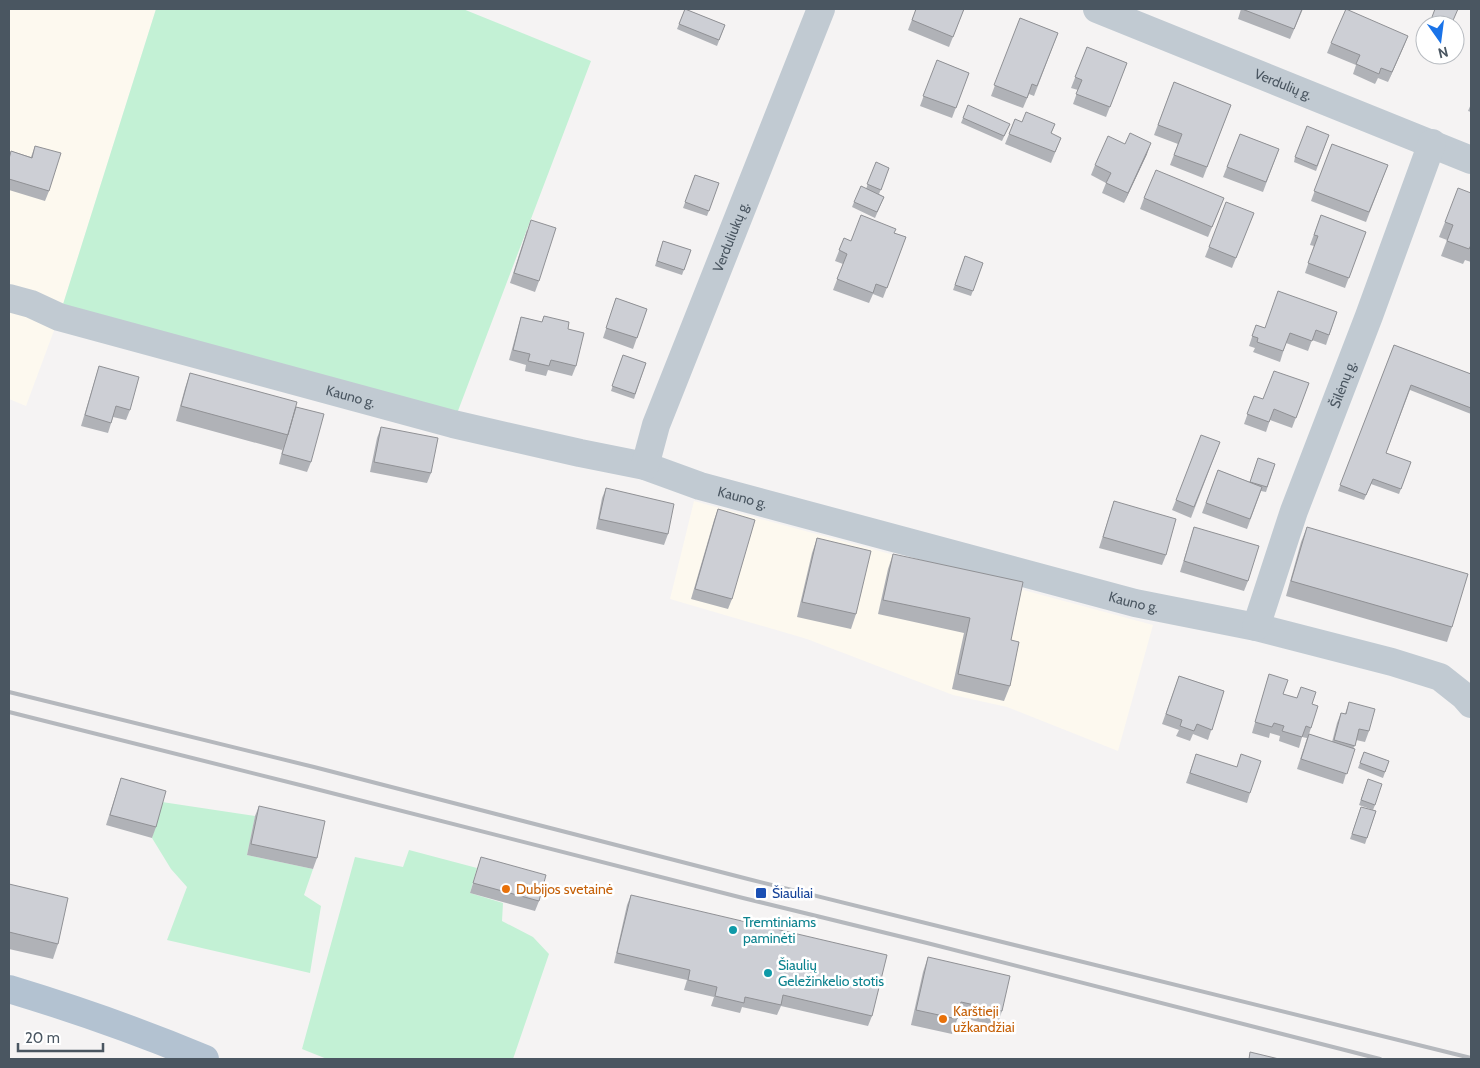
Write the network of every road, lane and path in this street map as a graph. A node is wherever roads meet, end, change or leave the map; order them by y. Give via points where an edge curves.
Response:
1 (821, 9) edge
2 (1097, 9) edge
3 (1432, 143) junction
4 (1471, 160) edge
5 (9, 298) edge
6 (645, 466) junction
7 (1256, 627) junction
8 (1471, 704) edge
9 (9, 989) edge
10 (205, 1059) edge

1 - 6 street, Verduliukų g. via 656,426
2 - 3 street, Verdulių g.
3 - 4 street, Verdulių g.
3 - 7 street, Šilėnų g. via 1294,511
5 - 6 street, Kauno g. via 59,317 453,424
6 - 7 street, Kauno g. via 700,486 1135,603
7 - 8 street, Kauno g. via 1440,678
9 - 10 main road via 151,1037

